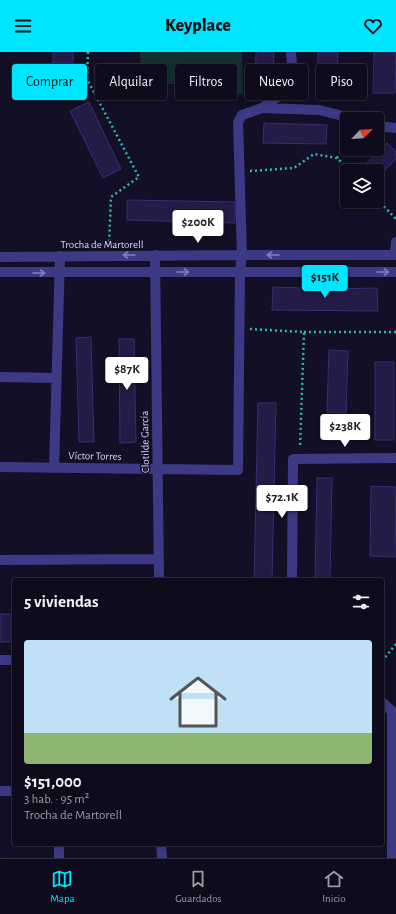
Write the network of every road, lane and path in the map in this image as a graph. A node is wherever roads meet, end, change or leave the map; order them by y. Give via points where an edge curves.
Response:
1 (88, 52) edge
2 (291, 52) edge
3 (262, 108) junction
4 (340, 115) edge
5 (384, 127) edge
6 (396, 128) edge
7 (340, 155) edge
8 (338, 158) junction
9 (344, 164) edge
10 (239, 171) junction
11 (384, 206) edge
12 (396, 219) edge
13 (396, 242) edge
14 (242, 254) junction
15 (109, 255) junction
16 (155, 255) junction
17 (396, 255) edge
18 (60, 256) junction
19 (0, 257) edge
20 (0, 272) edge
21 (156, 272) junction
22 (240, 272) junction
23 (396, 272) edge
24 (59, 273) junction
25 (240, 328) junction
26 (304, 332) junction
27 (396, 332) edge
28 (0, 377) edge
29 (56, 378) junction
30 (396, 458) edge
31 (297, 459) junction
32 (0, 467) edge
33 (54, 468) junction
34 (158, 469) junction
35 (158, 559) junction
36 (0, 560) edge
37 (159, 578) edge
38 (292, 578) edge
39 (396, 644) edge
40 (384, 659) edge
41 (0, 660) edge
42 (12, 660) edge
43 (384, 704) edge
44 (394, 713) edge
45 (0, 791) edge
46 (12, 791) edge
47 (59, 846) edge
48 (161, 846) edge
49 (59, 858) edge
50 (162, 858) edge
51 (392, 858) edge

1 - 15 path via 88,79 139,177 111,197
2 - 3 street via 293,78 289,89
3 - 4 street via 318,110
3 - 10 street via 239,118
5 - 6 street
7 - 8 path
8 - 9 path
8 - 10 path via 314,154 294,168
10 - 14 street
11 - 12 path
13 - 17 street
14 - 16 street, Trocha de Martorell
17 -> 14 street, Trocha de Martorell
14 - 22 street
16 -> 15 street, Trocha de Martorell
15 - 18 street, Trocha de Martorell
16 - 21 street, Clotilde García
18 - 19 street, Trocha de Martorell
18 - 24 street
20 -> 24 street
21 -> 22 street
21 - 24 street
21 - 34 street, Clotilde García
22 -> 23 street
22 - 25 street
24 - 29 street
25 - 26 path
25 - 34 street, Víctor Torres via 238,470
26 - 27 path
26 - 31 path
28 - 29 street
29 - 33 street
30 - 31 street
31 - 38 street
32 - 33 street, Víctor Torres
33 - 34 street, Víctor Torres
34 - 35 street, Clotilde García
35 - 36 street
35 - 37 street, Clotilde García
39 - 40 path
41 - 42 street
43 - 44 street
44 - 51 street
45 - 46 street
47 - 49 street
48 - 50 street

